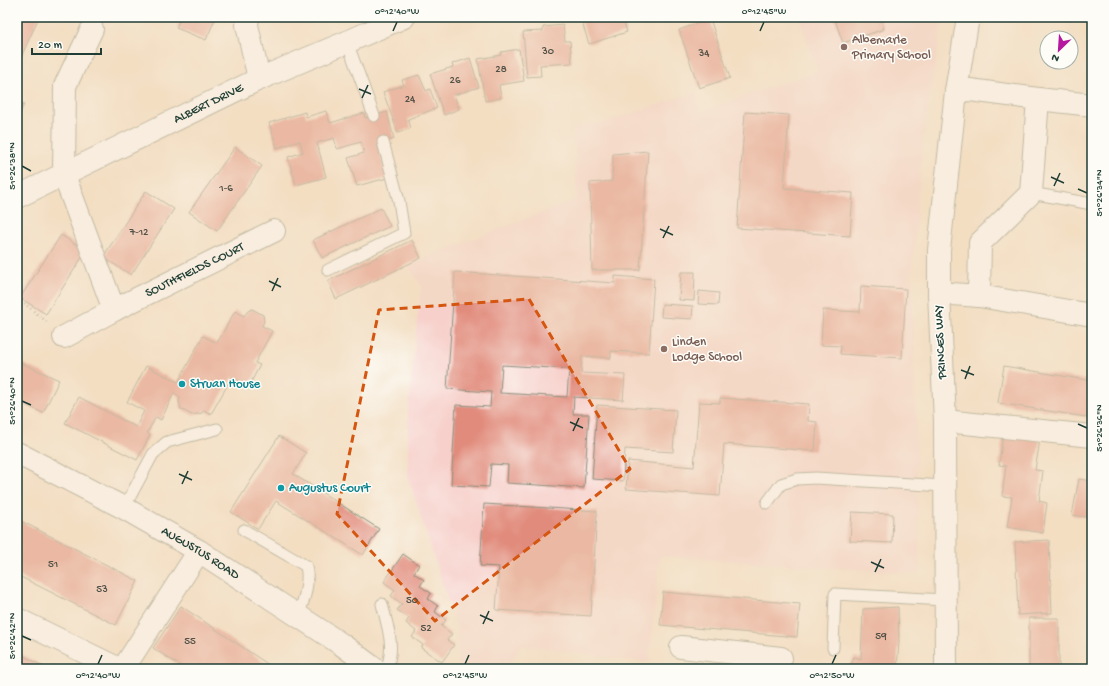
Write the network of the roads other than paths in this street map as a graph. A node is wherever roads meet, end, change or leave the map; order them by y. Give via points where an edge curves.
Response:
1 (248, 17) edge
2 (404, 17) edge
3 (968, 17) edge
4 (92, 29) dead end
5 (347, 42) junction
6 (259, 79) junction
7 (956, 91) junction
8 (1038, 99) junction
9 (1092, 105) edge
10 (374, 116) dead end
11 (383, 142) dead end
12 (64, 175) junction
13 (1032, 193) junction
14 (17, 197) edge
15 (1092, 204) edge
16 (274, 231) dead end
17 (328, 270) dead end
18 (939, 293) junction
19 (979, 296) junction
20 (114, 310) junction
21 (1092, 315) edge
22 (64, 338) road end
23 (944, 421) junction
24 (217, 429) dead end
25 (1092, 436) edge
26 (17, 453) edge
27 (944, 486) junction
28 (768, 503) dead end
29 (124, 508) junction
30 (244, 530) dead end
31 (199, 551) junction
32 (946, 600) junction
33 (382, 604) dead end
34 (298, 616) junction
35 (17, 619) edge
36 (681, 647) dead end
37 (833, 648) dead end
38 (781, 658) dead end
39 (723, 660) edge
40 (119, 669) edge
41 (123, 669) edge
42 (375, 669) edge
43 (386, 669) edge
44 (946, 669) edge

1 - 6 street via 247,26
2 - 5 street, ALBERT DRIVE
3 - 7 street, PRINCES WAY
4 - 12 street via 65,86
5 - 6 street, ALBERT DRIVE
5 - 10 lane
6 - 12 street, ALBERT DRIVE
7 - 8 street via 970,90
7 - 18 street, PRINCES WAY via 939,250
8 - 9 street
8 - 13 street
11 - 17 lane via 399,201 404,233
12 - 14 street, ALBERT DRIVE
12 - 20 street
13 - 15 lane
13 - 19 street via 980,243
16 - 20 street, SOUTHFIELDS COURT
18 - 19 street
18 - 23 street, PRINCES WAY
19 - 21 street
20 - 22 street, SOUTHFIELDS COURT
23 - 25 street
23 - 27 street, PRINCES WAY
24 - 29 lane via 167,442 152,454
26 - 29 street, AUGUSTUS ROAD
27 - 28 lane via 797,479 781,484
27 - 32 street, PRINCES WAY
29 - 31 street, AUGUSTUS ROAD
30 - 34 lane via 306,566 308,574 304,601
31 - 34 street, AUGUSTUS ROAD
31 - 41 street
32 - 37 lane via 836,594
32 - 44 street, PRINCES WAY
33 - 43 lane via 392,645
34 - 42 street, AUGUSTUS ROAD
35 - 40 street
36 - 39 street
38 - 39 street

